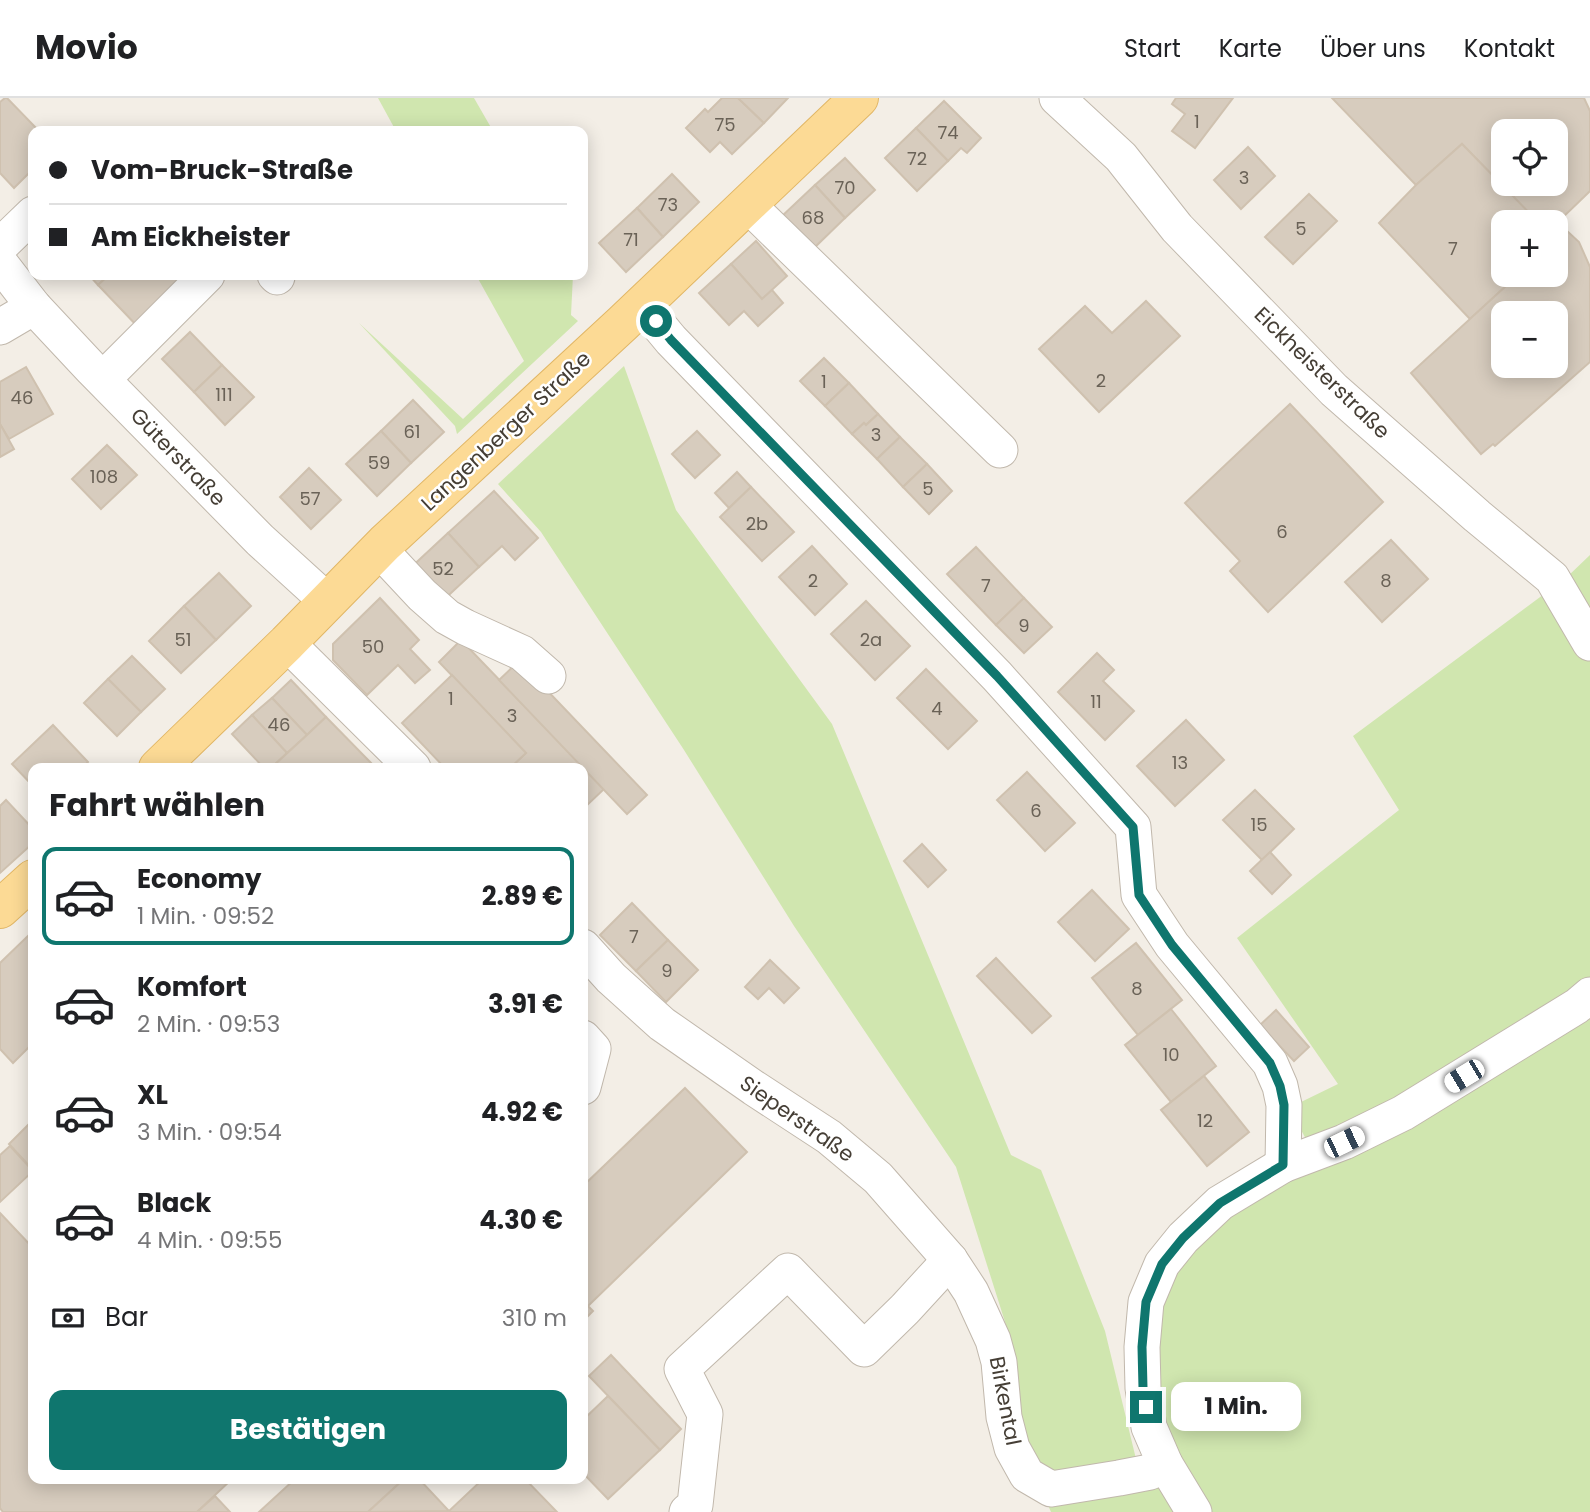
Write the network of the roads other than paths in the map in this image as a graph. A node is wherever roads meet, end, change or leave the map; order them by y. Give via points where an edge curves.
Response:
1 (1057, 98) edge
2 (851, 100) edge
3 (747, 204) junction
4 (28, 219) edge
5 (0, 246) edge
6 (0, 263) edge
7 (202, 280) edge
8 (642, 305) junction
9 (34, 307) junction
10 (0, 327) edge
11 (103, 379) junction
12 (1000, 450) dead end
13 (379, 549) junction
14 (327, 601) junction
15 (287, 643) junction
16 (1590, 643) edge
17 (548, 676) dead end
18 (163, 763) edge
19 (407, 763) edge
20 (28, 883) edge
21 (0, 908) edge
22 (588, 953) edge
23 (1590, 995) edge
24 (588, 1044) edge
25 (588, 1068) edge
26 (1283, 1165) junction
27 (950, 1260) junction
28 (1165, 1464) junction
29 (687, 1512) edge
30 (1194, 1512) edge

1 - 16 street, Eickheisterstraße via 1121,157 1177,228 1334,390 1552,578
2 - 3 main road, Langenberger Straße
3 - 8 main road, Langenberger Straße
3 - 12 street
4 - 5 street
6 - 9 street, Güterstraße
7 - 11 street
8 - 13 main road, Langenberger Straße
8 - 26 street via 997,676 1133,827 1139,895 1172,945 1270,1063 1284,1105
9 - 10 street
9 - 11 street, Güterstraße
11 - 14 street, Güterstraße via 260,540
13 - 14 main road, Langenberger Straße
13 - 17 street via 447,617 522,653
14 - 15 main road, Langenberger Straße
15 - 18 main road, Langenberger Straße
15 - 19 street
20 - 21 main road
22 - 27 street, Sieperstraße via 662,1024 829,1137 878,1178
23 - 26 street via 1403,1113
24 - 25 street via 593,1049
26 - 28 street via 1220,1203 1183,1238 1162,1264 1146,1302 1143,1388 1149,1427
27 - 28 street, Birkental via 993,1340 1004,1417 1012,1448 1027,1475 1051,1489 1150,1472
27 - 29 street via 864,1349 788,1271 682,1369 705,1414 695,1505
28 - 30 street

